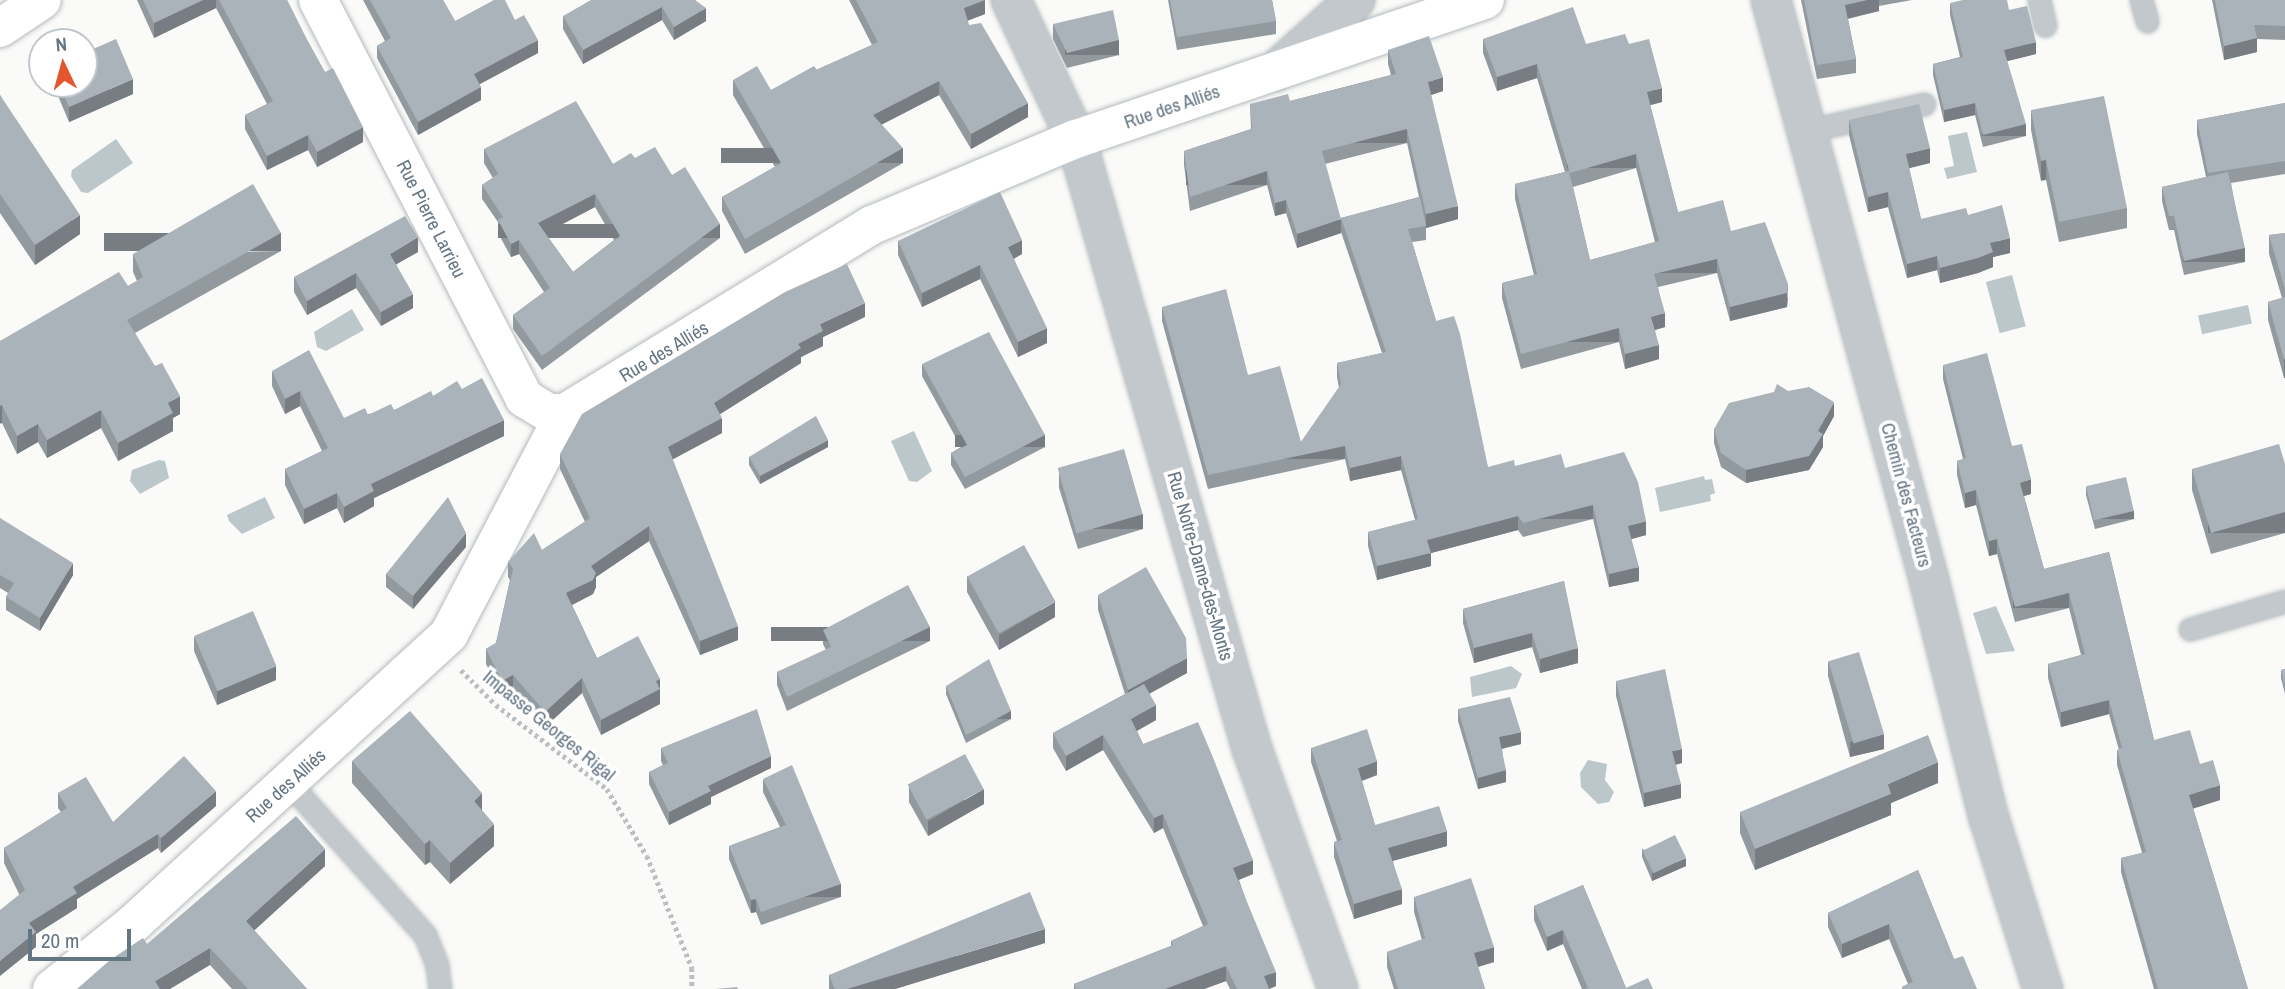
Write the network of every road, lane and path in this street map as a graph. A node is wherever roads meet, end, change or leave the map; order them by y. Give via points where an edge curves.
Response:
1 (318, 0) edge
2 (1011, 0) edge
3 (1355, 0) edge
4 (1485, 0) edge
5 (1772, 0) edge
6 (2039, 0) edge
7 (2141, 0) edge
8 (2147, 21) dead end
9 (2045, 25) dead end
10 (1275, 72) junction
11 (1924, 104) dead end
12 (1807, 131) junction
13 (1076, 139) junction
14 (565, 413) junction
15 (2285, 601) edge
16 (2190, 629) dead end
17 (437, 646) junction
18 (289, 783) junction
19 (52, 989) edge
20 (440, 989) edge
21 (692, 989) edge
22 (1338, 989) edge
23 (2043, 989) edge

1 - 14 street, Rue Pierre Larrieu via 524,398 549,412
2 - 13 street, Rue Notre-Dame-des-Monts
3 - 10 street
4 - 10 street, Rue des Alliés
5 - 12 street, Chemin des Facteurs
6 - 9 lane
7 - 8 lane
10 - 13 street, Rue des Alliés
11 - 12 lane
12 - 23 street, Chemin des Facteurs via 1989,818
13 - 14 street, Rue des Alliés via 872,225
13 - 22 street, Rue Notre-Dame-des-Monts via 1252,749
14 - 17 street, Rue des Alliés via 449,634
15 - 16 lane
17 - 18 street, Rue des Alliés
17 - 21 path, Impasse Georges Rigal via 496,705 607,789 647,856 692,968
18 - 19 street, Rue des Alliés
18 - 20 lane via 425,934

